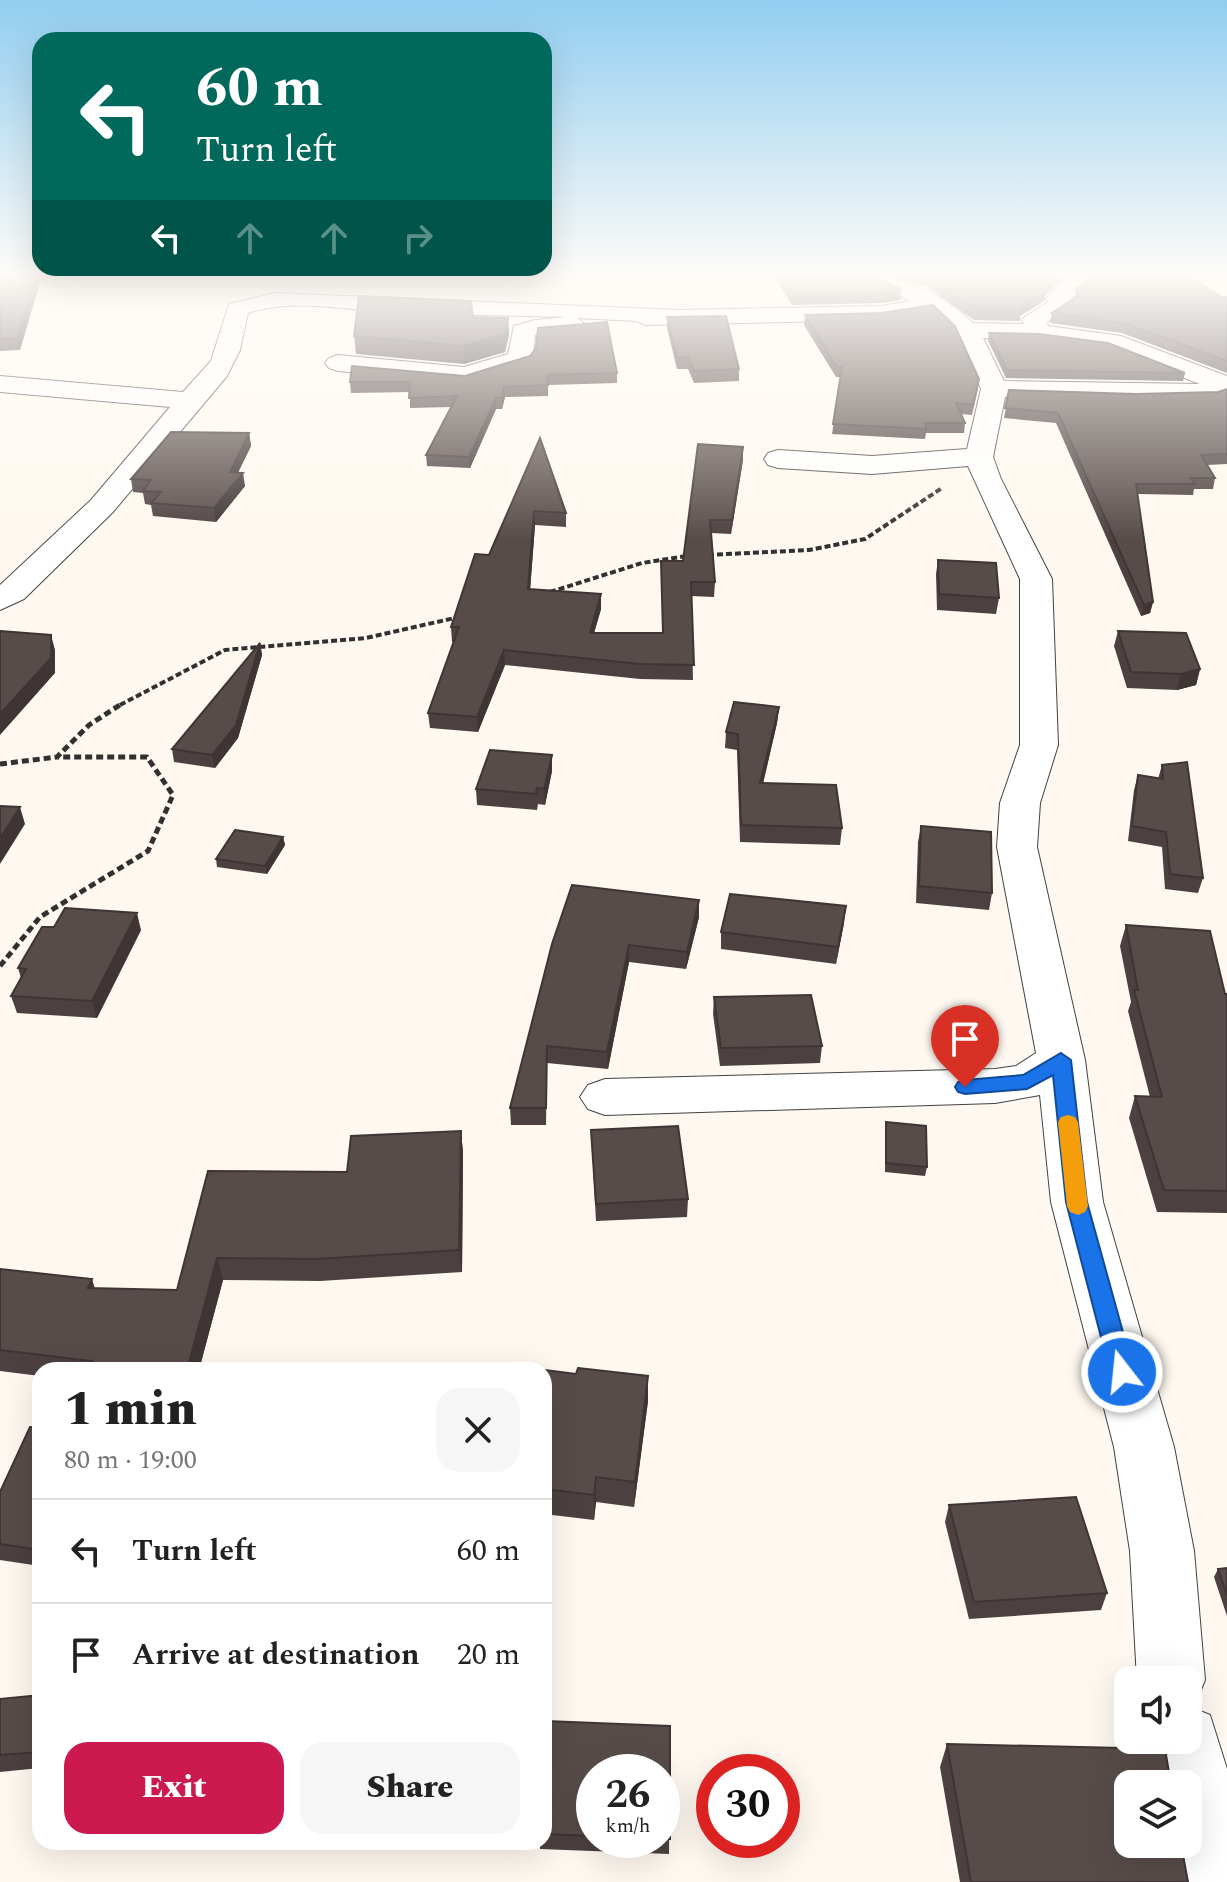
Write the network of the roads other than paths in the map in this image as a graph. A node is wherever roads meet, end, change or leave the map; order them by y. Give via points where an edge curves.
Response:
1 (223, 365) edge
2 (357, 365) edge
3 (498, 365) edge
4 (983, 365) edge
5 (1174, 365) edge
6 (0, 384) edge
7 (1227, 385) edge
8 (994, 389) junction
9 (1227, 391) edge
10 (189, 401) junction
11 (778, 459) dead end
12 (968, 459) junction
13 (0, 600) edge
14 (1061, 1060) junction
15 (605, 1097) dead end
16 (1170, 1666) edge
17 (1188, 1754) edge
18 (1217, 1882) edge

1 - 10 street
2 - 3 street via 465,375
4 - 8 street
5 - 7 street
6 - 10 street
8 - 9 street
8 - 12 street
10 - 13 street via 102,506
11 - 12 street via 872,465
12 - 14 street via 986,479 1036,579 1039,745 1020,803 1017,847
14 - 15 street via 1027,1082 995,1086
14 - 16 street via 1077,1202 1144,1447 1162,1551
17 - 18 street

